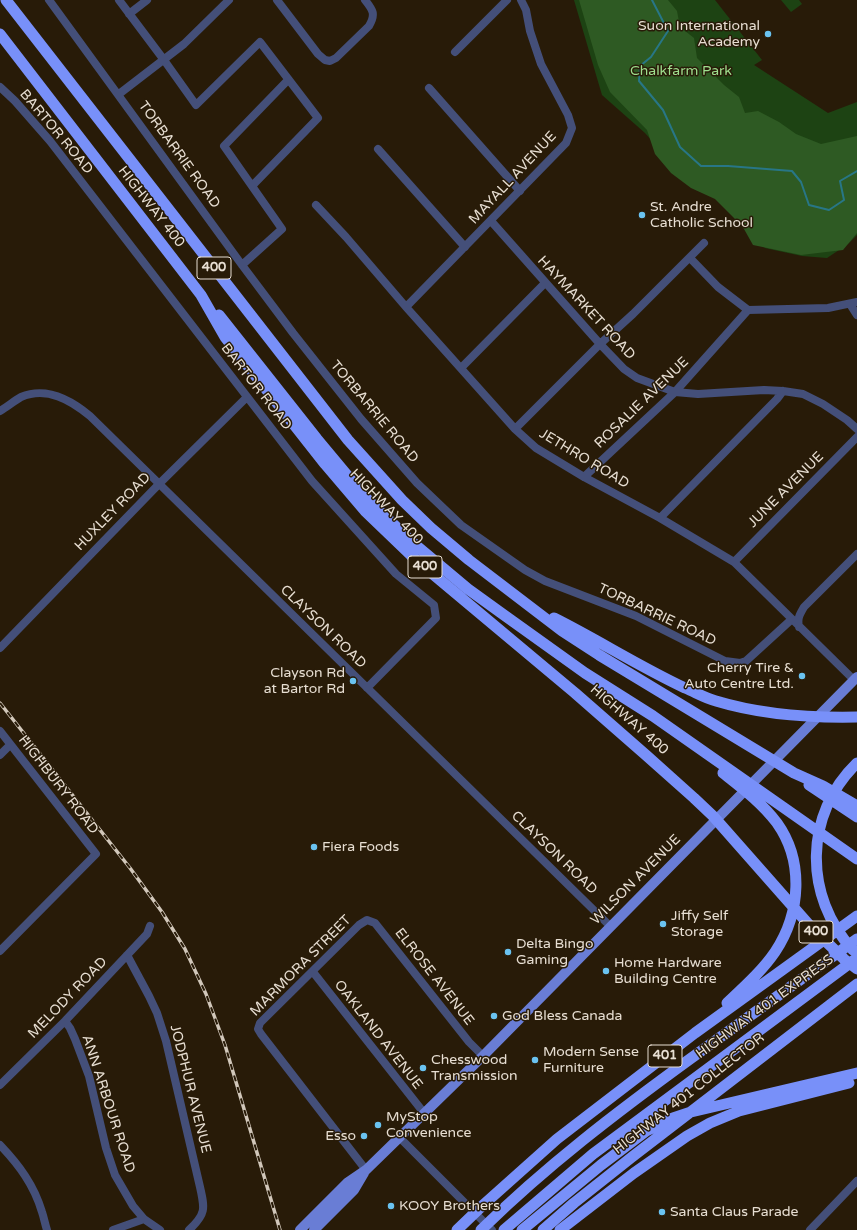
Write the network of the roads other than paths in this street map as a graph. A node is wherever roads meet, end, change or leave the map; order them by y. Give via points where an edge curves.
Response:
1 (6, 0) edge
2 (50, 0) edge
3 (119, 0) edge
4 (147, 0) edge
5 (229, 0) edge
6 (277, 0) edge
7 (365, 0) edge
8 (507, 0) edge
9 (521, 0) edge
10 (129, 14) junction
11 (0, 34) edge
12 (456, 52) dead end
13 (164, 60) junction
14 (288, 80) junction
15 (0, 87) edge
16 (429, 88) dead end
17 (119, 94) junction
18 (378, 149) dead end
19 (252, 186) junction
20 (520, 191) junction
21 (316, 205) dead end
22 (491, 221) junction
23 (704, 243) dead end
24 (465, 248) junction
25 (690, 258) junction
26 (242, 265) junction
27 (545, 283) junction
28 (201, 295) junction
29 (853, 303) edge
30 (406, 307) junction
31 (748, 310) junction
32 (857, 315) edge
33 (600, 344) junction
34 (461, 368) junction
35 (783, 391) junction
36 (675, 392) junction
37 (247, 397) junction
38 (0, 411) edge
39 (515, 429) junction
40 (857, 429) edge
41 (857, 437) edge
42 (584, 477) junction
43 (159, 484) junction
44 (660, 518) junction
45 (857, 554) edge
46 (734, 562) junction
47 (528, 605) junction
48 (804, 608) junction
49 (784, 611) junction
50 (792, 619) junction
51 (799, 627) junction
52 (0, 648) edge
53 (856, 678) edge
54 (367, 688) junction
55 (857, 717) edge
56 (0, 731) edge
57 (10, 745) junction
58 (0, 755) edge
59 (857, 763) edge
60 (725, 771) junction
61 (843, 803) junction
62 (857, 806) edge
63 (857, 817) edge
64 (857, 859) edge
65 (857, 916) edge
66 (363, 921) joint
67 (150, 926) dead end
68 (610, 926) junction
69 (857, 938) edge
70 (0, 951) edge
71 (857, 954) edge
72 (127, 955) junction
73 (857, 958) edge
74 (857, 969) edge
75 (313, 972) junction
76 (857, 984) edge
77 (65, 1021) junction
78 (695, 1033) junction
79 (483, 1056) junction
80 (857, 1073) edge
81 (857, 1081) edge
82 (0, 1084) edge
83 (424, 1113) junction
84 (400, 1137) junction
85 (0, 1145) edge
86 (366, 1170) junction
87 (857, 1181) edge
88 (144, 1220) junction
89 (505, 1229) edge
90 (47, 1230) edge
91 (113, 1230) edge
92 (160, 1230) edge
93 (189, 1230) edge
94 (300, 1230) edge
95 (314, 1230) edge
96 (457, 1230) edge
97 (481, 1230) edge
98 (492, 1230) edge
99 (522, 1230) edge
100 (542, 1230) edge
101 (560, 1230) edge
102 (810, 1230) edge

1 - 47 highway, HIGHWAY 400 / 400 via 358,452 431,528
2 - 17 street, TORBARRIE ROAD
3 - 10 street
4 - 10 street
5 - 13 street
6 - 7 street via 318,54 330,61 369,26 373,14
8 - 12 street
9 - 20 street, MAYALL AVENUE via 541,64 568,115 572,128 566,143
10 - 13 street
11 - 28 highway, HIGHWAY 400 / 400
13 - 14 street via 196,105 260,42
13 - 17 street
14 - 19 street via 224,146
14 - 19 street via 318,118
15 - 37 street, BARTOR ROAD via 50,141
16 - 20 street
17 - 26 street, TORBARRIE ROAD
18 - 24 street
19 - 26 street via 282,229
20 - 22 street, MAYALL AVENUE
21 - 30 street, JETHRO ROAD
22 - 24 street, MAYALL AVENUE
22 - 27 street, HAYMARKET ROAD
23 - 25 street
24 - 30 street, MAYALL AVENUE
25 - 31 street via 718,288
25 - 33 street
26 - 50 street, TORBARRIE ROAD via 361,419 417,483 461,525 525,570 636,616 732,663 740,663 752,657
27 - 33 street, HAYMARKET ROAD
27 - 34 street
28 - 60 highway via 367,499 412,542 468,589 610,690 648,721
28 - 74 highway, HIGHWAY 400 / 400 via 225,337 365,511 416,560 581,698 694,798 826,943
29 - 31 street via 828,308
29 - 32 street
30 - 34 street, JETHRO ROAD
31 - 36 street, ROSALIE AVENUE
33 - 36 street, HAYMARKET ROAD via 624,369 637,378
33 - 39 street
34 - 39 street, JETHRO ROAD
35 - 36 street, HAYMARKET ROAD via 698,394
35 - 40 street, HAYMARKET ROAD via 803,394 824,404
35 - 44 street
36 - 42 street, ROSALIE AVENUE
37 - 43 street, HUXLEY ROAD
37 - 54 street, BARTOR ROAD via 312,481 356,530 396,574 434,605 436,618
38 - 43 street, CLAYSON ROAD via 28,396 43,393 62,397 90,416
39 - 42 street, JETHRO ROAD via 536,448
41 - 46 street, JUNE AVENUE
42 - 44 street, JETHRO ROAD
43 - 52 street, HUXLEY ROAD
43 - 54 street, CLAYSON ROAD
44 - 46 street, JETHRO ROAD
45 - 48 street
46 - 49 street, JETHRO ROAD
47 - 55 highway via 669,681 714,701 755,712 824,718
47 - 61 highway, HIGHWAY 400 / 400 via 599,655
48 - 49 street via 794,612
48 - 51 street via 799,615
49 - 50 street, JETHRO ROAD
50 - 51 street, JETHRO ROAD
51 - 53 street, JETHRO ROAD
53 - 68 main road, WILSON AVENUE
54 - 68 street, CLAYSON ROAD
56 - 57 street, HIGHBURY ROAD
57 - 58 street
57 - 70 street, HIGHBURY ROAD via 96,854
59 - 71 highway via 842,779 824,813 816,861 817,879 830,918
60 - 64 highway via 767,795
60 - 78 highway via 764,808 783,833 793,862 795,899 788,928 768,962
61 - 62 highway
61 - 63 highway
65 - 78 highway, 401
66 - 75 street, MARMORA STREET
66 - 79 street, ELROSE AVENUE via 371,920 375,923 469,1042
67 - 72 street, MELODY ROAD via 147,934
68 - 79 main road, WILSON AVENUE
69 - 97 highway, HIGHWAY 401 EXPRESS / 401 via 577,1144
72 - 77 street, MELODY ROAD
72 - 93 street, JODPHUR AVENUE via 149,996 163,1030 204,1204 199,1218
73 - 89 highway, HIGHWAY 401 EXPRESS / 401 via 593,1154
75 - 83 street, OAKLAND AVENUE
75 - 86 street, MARMORA STREET via 260,1023 258,1029
76 - 100 highway, HIGHWAY 401 COLLECTOR via 632,1157
77 - 82 street, MELODY ROAD
77 - 88 street, ANN ARBOUR ROAD via 75,1038 89,1076 111,1165 123,1190
78 - 96 highway, 401 via 557,1140
79 - 83 main road, WILSON AVENUE
80 - 99 highway via 691,1112 662,1122 601,1164
81 - 101 highway via 739,1111 710,1123 634,1173
83 - 84 main road, WILSON AVENUE
84 - 86 main road, WILSON AVENUE
84 - 98 street
85 - 90 street via 26,1176
86 - 94 main road, WILSON AVENUE via 347,1183
86 - 95 main road, WILSON AVENUE via 354,1190
87 - 102 street
88 - 91 street
88 - 92 street, ANN ARBOUR ROAD

